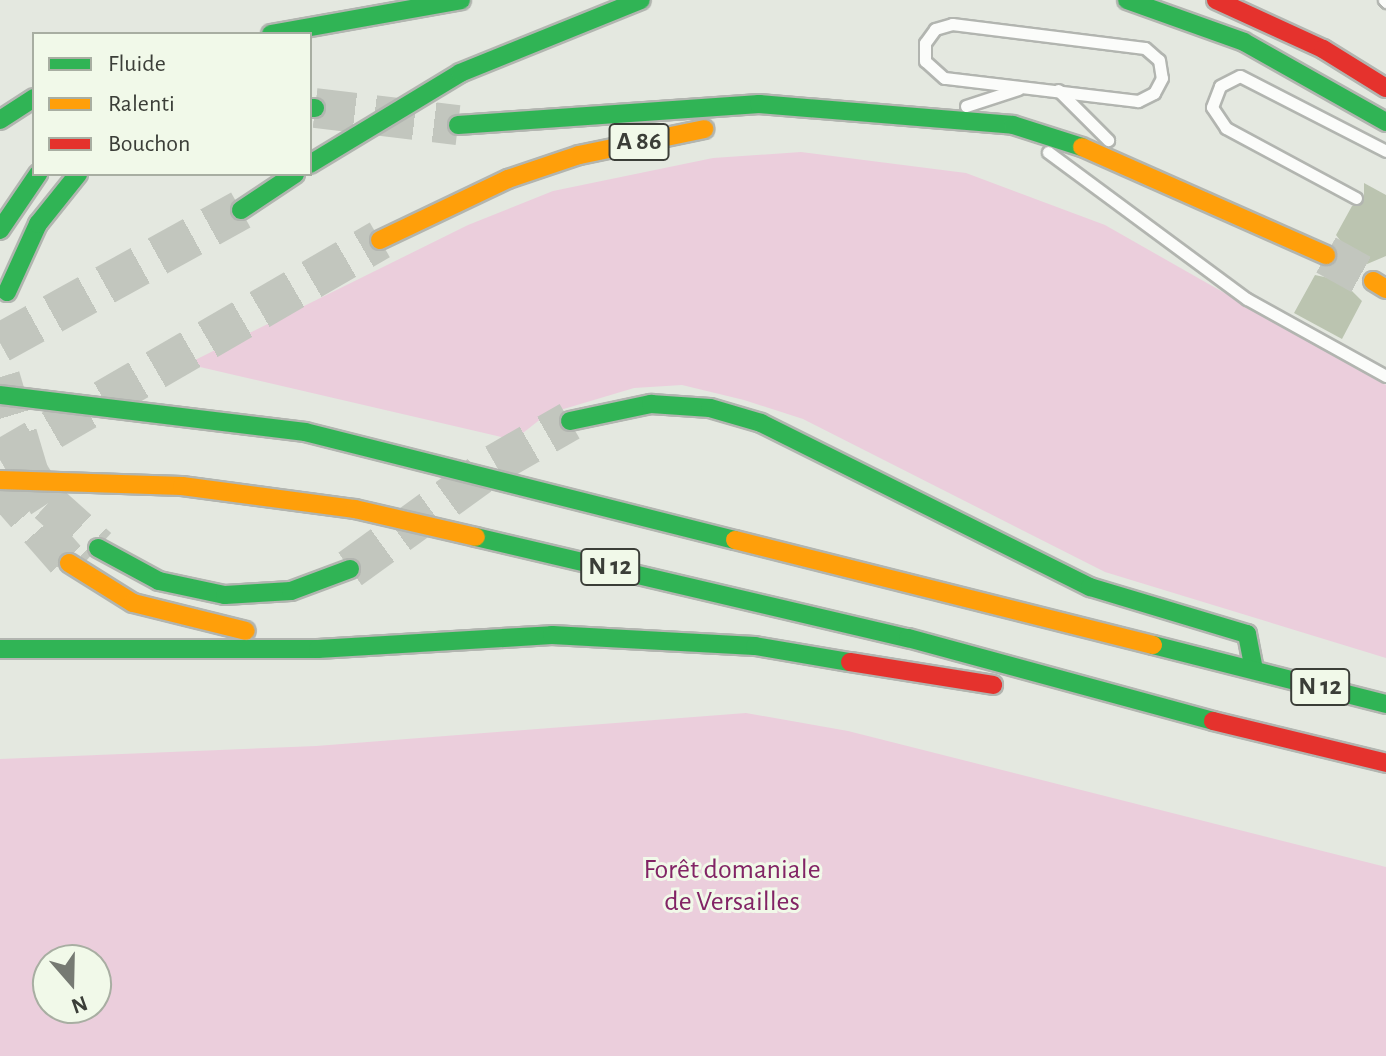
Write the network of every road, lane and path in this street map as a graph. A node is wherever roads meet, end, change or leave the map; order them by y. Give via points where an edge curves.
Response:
1 (641, 0) edge
2 (1127, 0) edge
3 (1216, 0) edge
4 (469, 2) edge
5 (1258, 8) edge
6 (283, 32) edge
7 (312, 41) edge
8 (1024, 87) junction
9 (1386, 88) edge
10 (1058, 90) junction
11 (32, 99) edge
12 (923, 116) junction
13 (0, 120) edge
14 (1386, 122) edge
15 (458, 125) tunnel mouth
16 (1013, 125) junction
17 (1386, 151) edge
18 (1130, 162) junction
19 (312, 163) edge
20 (37, 176) edge
21 (76, 176) edge
22 (292, 176) edge
23 (1356, 198) dead end
24 (241, 210) tunnel mouth
25 (0, 230) edge
26 (380, 240) tunnel mouth
27 (1326, 255) tunnel mouth
28 (7, 292) dead end
29 (1386, 376) edge
30 (0, 395) edge
31 (570, 421) tunnel mouth
32 (0, 480) edge
33 (98, 548) tunnel mouth
34 (69, 563) tunnel mouth
35 (350, 569) tunnel mouth
36 (552, 635) junction
37 (0, 649) edge
38 (1254, 669) junction
39 (1032, 677) junction
40 (1386, 704) edge
41 (1386, 763) edge

1 - 19 highway via 460,73
2 - 14 highway via 1244,42
3 - 5 highway
4 - 6 highway
4 - 7 highway
5 - 9 highway
8 - 10 lane
8 - 10 lane via 936,75 925,61 925,43 935,29 952,24 1066,36 1145,48 1162,69 1159,86 1138,101
8 - 12 lane
10 - 18 lane
11 - 13 highway
12 - 15 highway via 759,104
12 - 16 highway, A 86
12 - 26 highway, A 86 via 756,123 579,155 508,179
16 - 18 highway, A 86
16 - 29 lane via 1247,299
17 - 23 lane via 1240,76 1220,86 1212,107 1226,128
18 - 27 highway, A 86
20 - 25 highway
21 - 28 highway via 38,224
22 - 24 highway
30 - 38 highway, N 12 via 305,432
31 - 38 highway via 662,404 761,423 1090,587 1247,634
32 - 39 highway, N 12 via 182,486 355,509 908,638
33 - 35 highway via 159,581 225,595 291,591
34 - 36 highway via 133,603 237,630
36 - 37 highway via 318,649
36 - 39 highway via 755,646 989,686
38 - 40 highway, N 12
39 - 41 highway, N 12

